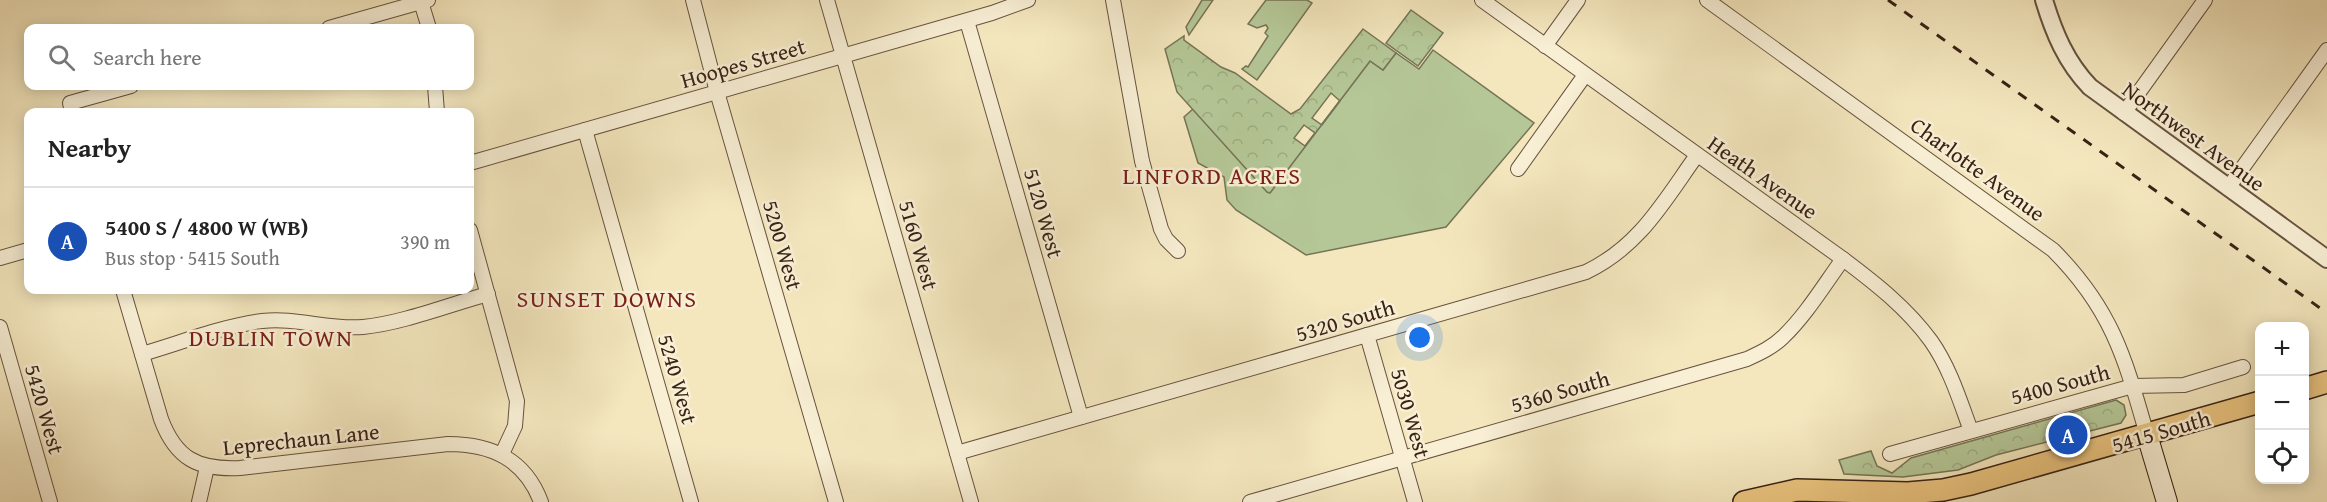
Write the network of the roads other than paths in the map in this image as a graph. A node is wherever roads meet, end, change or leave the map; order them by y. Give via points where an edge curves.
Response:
1 (693, 0) edge
2 (827, 0) edge
3 (1028, 0) edge
4 (1113, 0) edge
5 (1482, 0) edge
6 (1578, 0) edge
7 (1707, 0) edge
8 (2044, 0) edge
9 (2205, 0) edge
10 (425, 1) edge
11 (967, 21) junction
12 (343, 24) edge
13 (428, 24) edge
14 (1545, 46) junction
15 (2327, 50) edge
16 (843, 56) junction
17 (1585, 75) junction
18 (120, 90) edge
19 (435, 90) edge
20 (717, 92) junction
21 (71, 108) edge
22 (437, 108) edge
23 (2124, 113) junction
24 (585, 130) junction
25 (1697, 155) junction
26 (474, 162) edge
27 (1518, 169) dead end
28 (2228, 188) junction
29 (474, 244) edge
30 (24, 251) edge
31 (1178, 251) dead end
32 (0, 258) edge
33 (1843, 259) junction
34 (2327, 259) edge
35 (124, 294) edge
36 (488, 294) junction
37 (0, 327) edge
38 (1367, 335) junction
39 (142, 354) junction
40 (2243, 367) dead end
41 (2327, 382) edge
42 (2133, 386) junction
43 (2309, 387) edge
44 (2255, 403) edge
45 (1081, 417) junction
46 (1971, 431) junction
47 (2147, 435) junction
48 (957, 453) junction
49 (502, 454) junction
50 (1890, 454) dead end
51 (1402, 458) junction
52 (207, 467) junction
53 (50, 502) edge
54 (199, 502) edge
55 (541, 502) edge
56 (691, 502) edge
57 (836, 502) edge
58 (971, 502) edge
59 (1250, 502) edge
60 (1415, 502) edge
61 (1744, 502) edge
62 (2167, 502) edge

1 - 20 street, 5200 West
2 - 16 street, 5160 West
3 - 11 street, Hoopes Street
4 - 31 street via 1142,161 1161,229
5 - 14 street, Heath Avenue
6 - 14 street
7 - 42 street, Charlotte Avenue via 2053,250 2103,310
8 - 23 street, Northwest Avenue via 2054,32 2078,75
9 - 23 street
10 - 12 street
10 - 13 street
11 - 16 street, Hoopes Street
11 - 45 street, 5120 West
14 - 17 street, Heath Avenue
15 - 28 street
16 - 20 street, Hoopes Street
16 - 48 street, 5160 West
17 - 25 street, Heath Avenue
17 - 27 street
18 - 21 street
19 - 22 street
20 - 24 street, Hoopes Street
20 - 57 street, 5200 West
23 - 28 street, Northwest Avenue
24 - 26 street, Hoopes Street
24 - 56 street, 5240 West
25 - 33 street, Heath Avenue
25 - 38 street, 5320 South via 1643,231 1602,264 1571,277
28 - 34 street, Northwest Avenue
29 - 36 street
30 - 32 street
33 - 46 street, Heath Avenue via 1887,293 1932,342
33 - 51 street, 5360 South via 1783,337 1747,359
35 - 39 street, Leprechaun Lane
36 - 39 street via 363,327 296,320 260,321
36 - 49 street via 517,401 515,426
37 - 53 street, 5420 West
38 - 45 street, 5320 South
38 - 51 street, 5030 West
39 - 52 street, Leprechaun Lane via 167,435 186,457
40 - 42 street, 5400 South via 2184,385
41 - 43 main road
42 - 46 street, 5400 South
42 - 47 street, Charlotte Avenue
44 - 47 main road, 5415 South
45 - 48 street, 5320 South
46 - 50 street, 5400 South
47 - 61 main road, 5415 South via 1943,490 1797,490
47 - 62 main road
48 - 58 street, 5160 West
49 - 52 street, Leprechaun Lane via 470,444 448,444 240,468
49 - 55 street, Leprechaun Lane via 533,485
51 - 59 street, 5360 South
51 - 60 street, 5030 West
52 - 54 street

